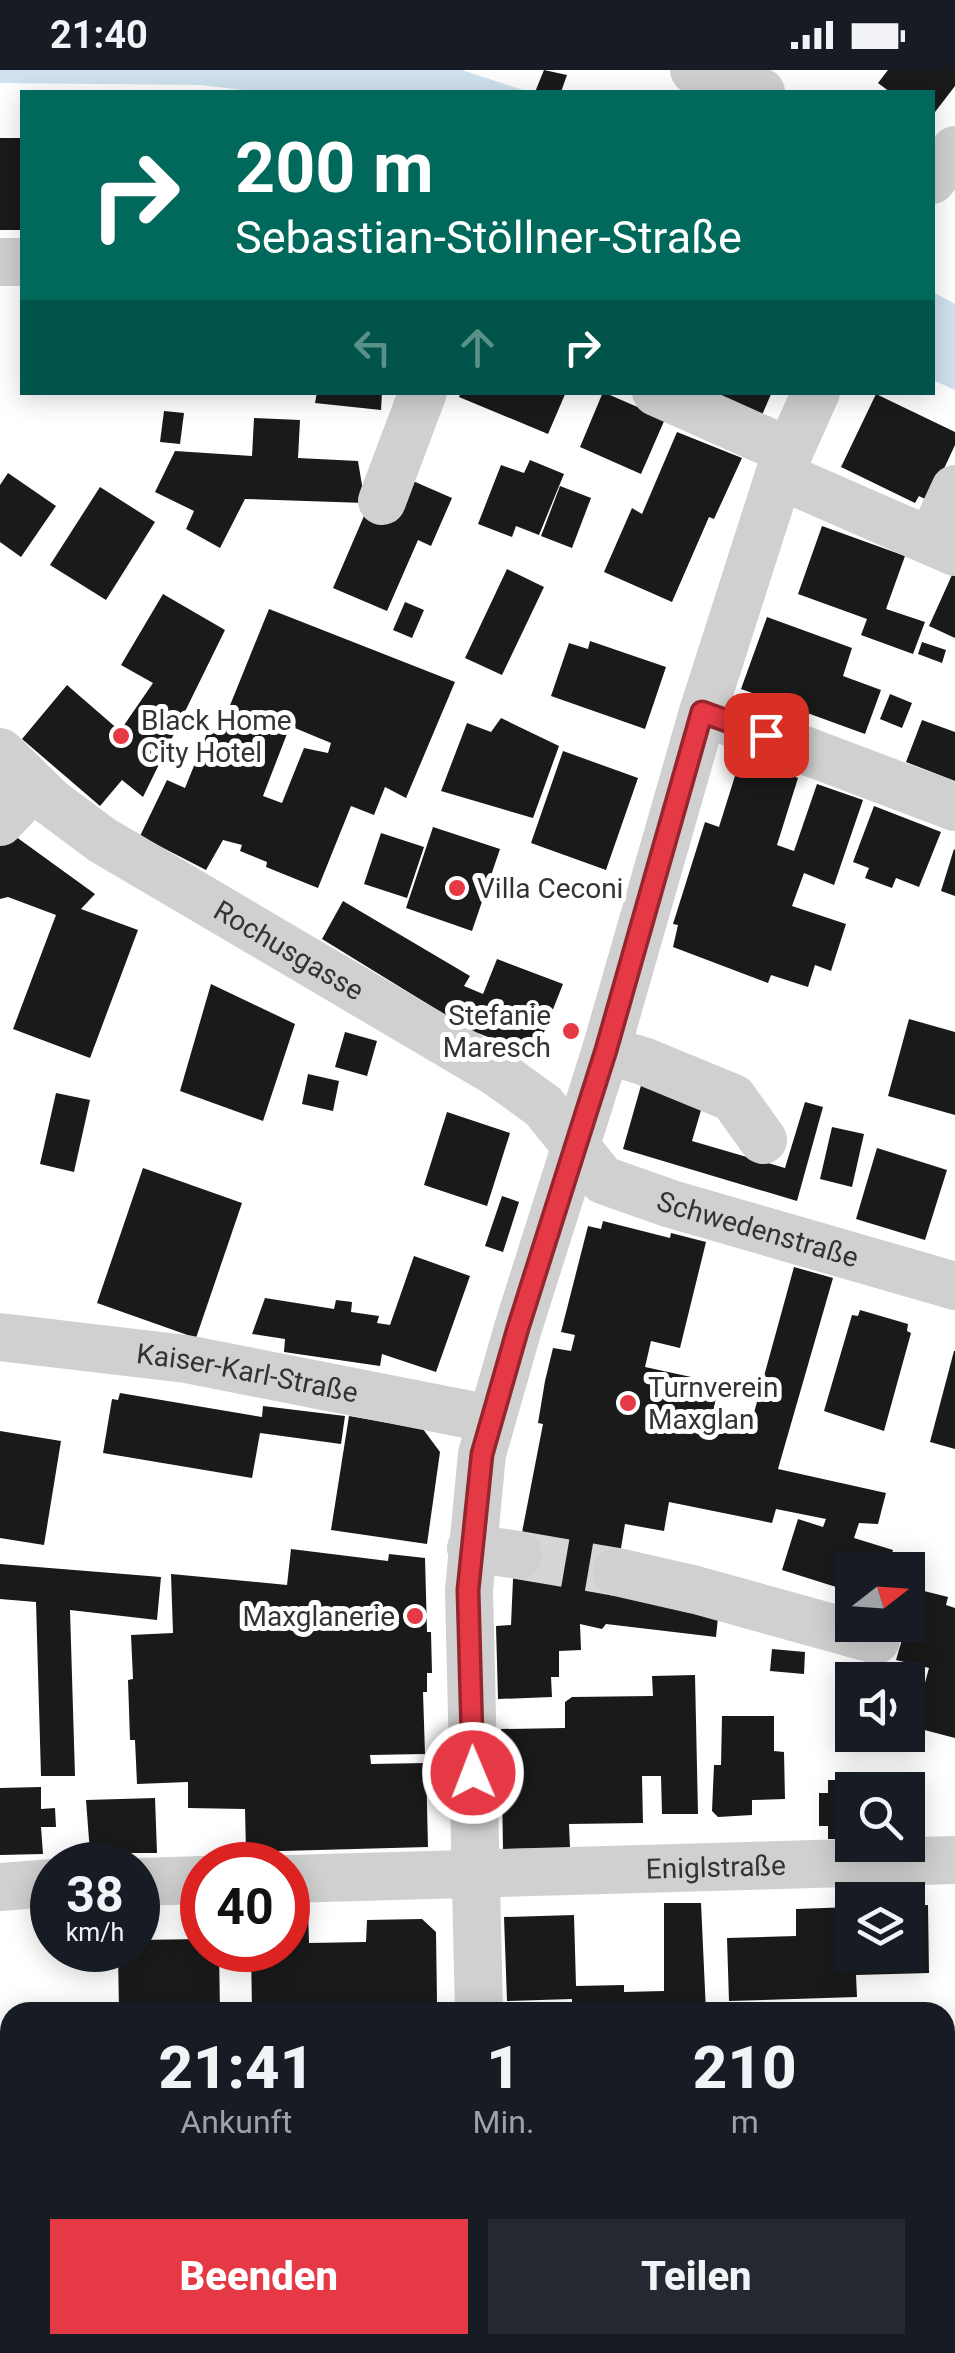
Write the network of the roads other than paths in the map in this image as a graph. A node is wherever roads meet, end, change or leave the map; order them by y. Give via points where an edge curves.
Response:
1 (694, 70) edge
2 (755, 90) edge
3 (422, 395) edge
4 (661, 395) edge
5 (815, 395) edge
6 (784, 463) junction
7 (955, 490) edge
8 (382, 502) dead end
9 (943, 546) edge
10 (702, 712) junction
11 (0, 752) edge
12 (34, 786) junction
13 (955, 808) edge
14 (0, 822) edge
15 (606, 1050) junction
16 (763, 1140) dead end
17 (574, 1147) junction
18 (955, 1286) edge
19 (0, 1337) edge
20 (491, 1419) junction
21 (471, 1548) junction
22 (518, 1555) tunnel mouth
23 (617, 1572) tunnel mouth
24 (835, 1629) edge
25 (955, 1860) edge
26 (475, 1875) junction
27 (310, 1878) edge
28 (30, 1885) edge
29 (0, 1887) edge
30 (479, 2002) edge

1 - 2 street
3 - 8 street
4 - 6 street
5 - 6 street
6 - 9 street
6 - 10 street
7 - 9 street
10 - 13 street
10 - 15 street
11 - 12 street, Rochusgasse
12 - 14 street
12 - 17 street, Rochusgasse via 102,840 496,1072 543,1106
15 - 16 street via 732,1098
15 - 17 street
17 - 18 street, Schwedenstraße via 603,1180
17 - 20 street
19 - 20 street, Kaiser-Karl-Straße via 186,1360
20 - 21 street
21 - 22 street
21 - 26 street
23 - 24 street
25 - 26 street, Eniglstraße
26 - 27 street, Eniglstraße
26 - 30 street
28 - 29 street

